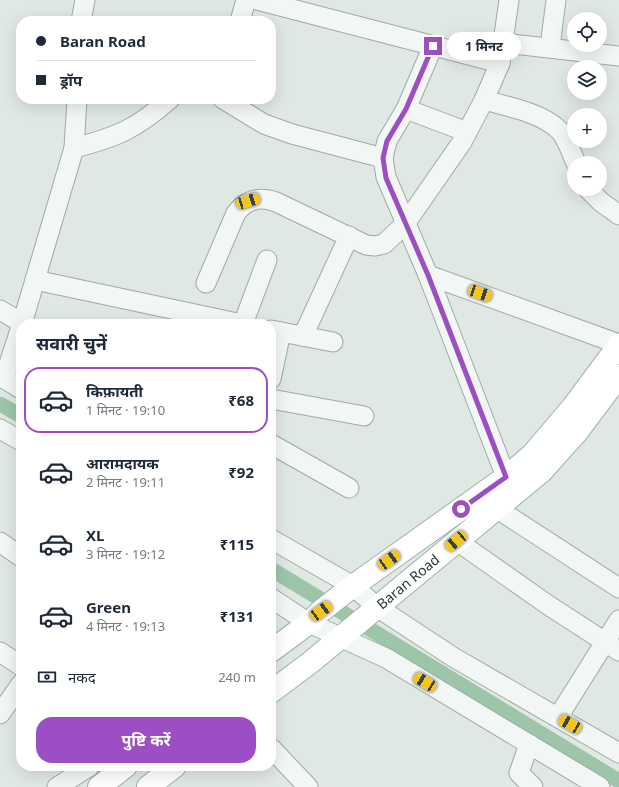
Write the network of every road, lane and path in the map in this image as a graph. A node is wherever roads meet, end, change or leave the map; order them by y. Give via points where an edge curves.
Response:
1 (85, 0) edge
2 (246, 0) edge
3 (257, 0) edge
4 (509, 0) edge
5 (556, 0) edge
6 (82, 16) edge
7 (241, 16) edge
8 (504, 43) junction
9 (433, 46) junction
10 (550, 48) junction
11 (619, 56) edge
12 (500, 63) junction
13 (484, 100) junction
14 (77, 104) edge
15 (163, 104) edge
16 (231, 104) edge
17 (406, 109) junction
18 (467, 132) junction
19 (74, 148) junction
20 (573, 156) edge
21 (383, 158) junction
22 (595, 196) edge
23 (619, 215) edge
24 (405, 224) junction
25 (349, 236) junction
26 (268, 260) dead end
27 (428, 275) junction
28 (35, 280) junction
29 (206, 283) dead end
30 (0, 310) edge
31 (24, 319) edge
32 (219, 319) edge
33 (245, 319) edge
34 (16, 321) edge
35 (276, 331) edge
36 (303, 336) junction
37 (333, 342) dead end
38 (619, 345) edge
39 (16, 353) edge
40 (619, 376) edge
41 (2, 377) edge
42 (16, 386) edge
43 (276, 400) edge
44 (364, 416) dead end
45 (0, 429) edge
46 (16, 439) edge
47 (276, 447) edge
48 (506, 477) junction
49 (349, 488) dead end
50 (496, 508) junction
51 (456, 541) junction
52 (0, 542) edge
53 (276, 542) edge
54 (16, 553) edge
55 (619, 588) edge
56 (348, 590) junction
57 (276, 600) edge
58 (375, 609) junction
59 (315, 617) junction
60 (619, 620) edge
61 (345, 634) junction
62 (612, 646) edge
63 (276, 647) edge
64 (0, 652) edge
65 (16, 663) edge
66 (276, 688) edge
67 (16, 691) edge
68 (0, 714) edge
69 (558, 717) junction
70 (529, 744) junction
71 (276, 753) edge
72 (619, 753) edge
73 (82, 771) edge
74 (120, 771) edge
75 (169, 771) edge
76 (58, 787) edge
77 (99, 787) edge
78 (148, 787) edge
79 (308, 787) edge
80 (533, 787) edge
81 (600, 787) edge

1 - 6 street
2 - 7 street
3 - 9 street
4 - 8 street
5 - 10 street
8 - 10 street
8 - 12 street
9 - 12 street
9 - 17 street
10 - 11 street
12 - 13 street
13 - 18 street
13 - 20 street via 526,113 559,130
14 - 19 street
15 - 19 street via 150,117 127,132
16 - 21 street via 264,124 292,134
17 - 18 street
17 - 21 street via 387,141
18 - 24 street
19 - 28 street
21 - 24 street via 386,178
22 - 23 street
24 - 25 street via 384,244 375,246 366,245
24 - 27 street
25 - 29 street via 265,199 248,201 236,213
25 - 36 street
26 - 33 street
27 - 38 street
27 - 48 street
28 - 31 street
28 - 32 street
30 - 34 street
35 - 36 street
36 - 37 street
38 - 48 main road, Baran Road via 572,408 532,455
39 - 41 street
40 - 50 main road, Baran Road via 578,432 542,471
41 - 42 street
43 - 44 street
45 - 46 street
47 - 49 street
48 - 56 main road, Baran Road
50 - 51 main road, Baran Road
50 - 55 street
51 - 58 main road, Baran Road
51 - 62 street
52 - 54 street
53 - 56 street
56 - 58 street
56 - 59 main road, Baran Road
57 - 59 street
58 - 61 main road, Baran Road
58 - 69 street
59 - 61 street
59 - 63 main road, Baran Road
60 - 62 street
61 - 66 main road, Baran Road
61 - 70 street
62 - 69 street
64 - 65 street
67 - 68 street
69 - 72 street
70 - 80 street via 519,773
70 - 81 street
71 - 79 street
73 - 76 street
74 - 77 main road
75 - 78 main road

